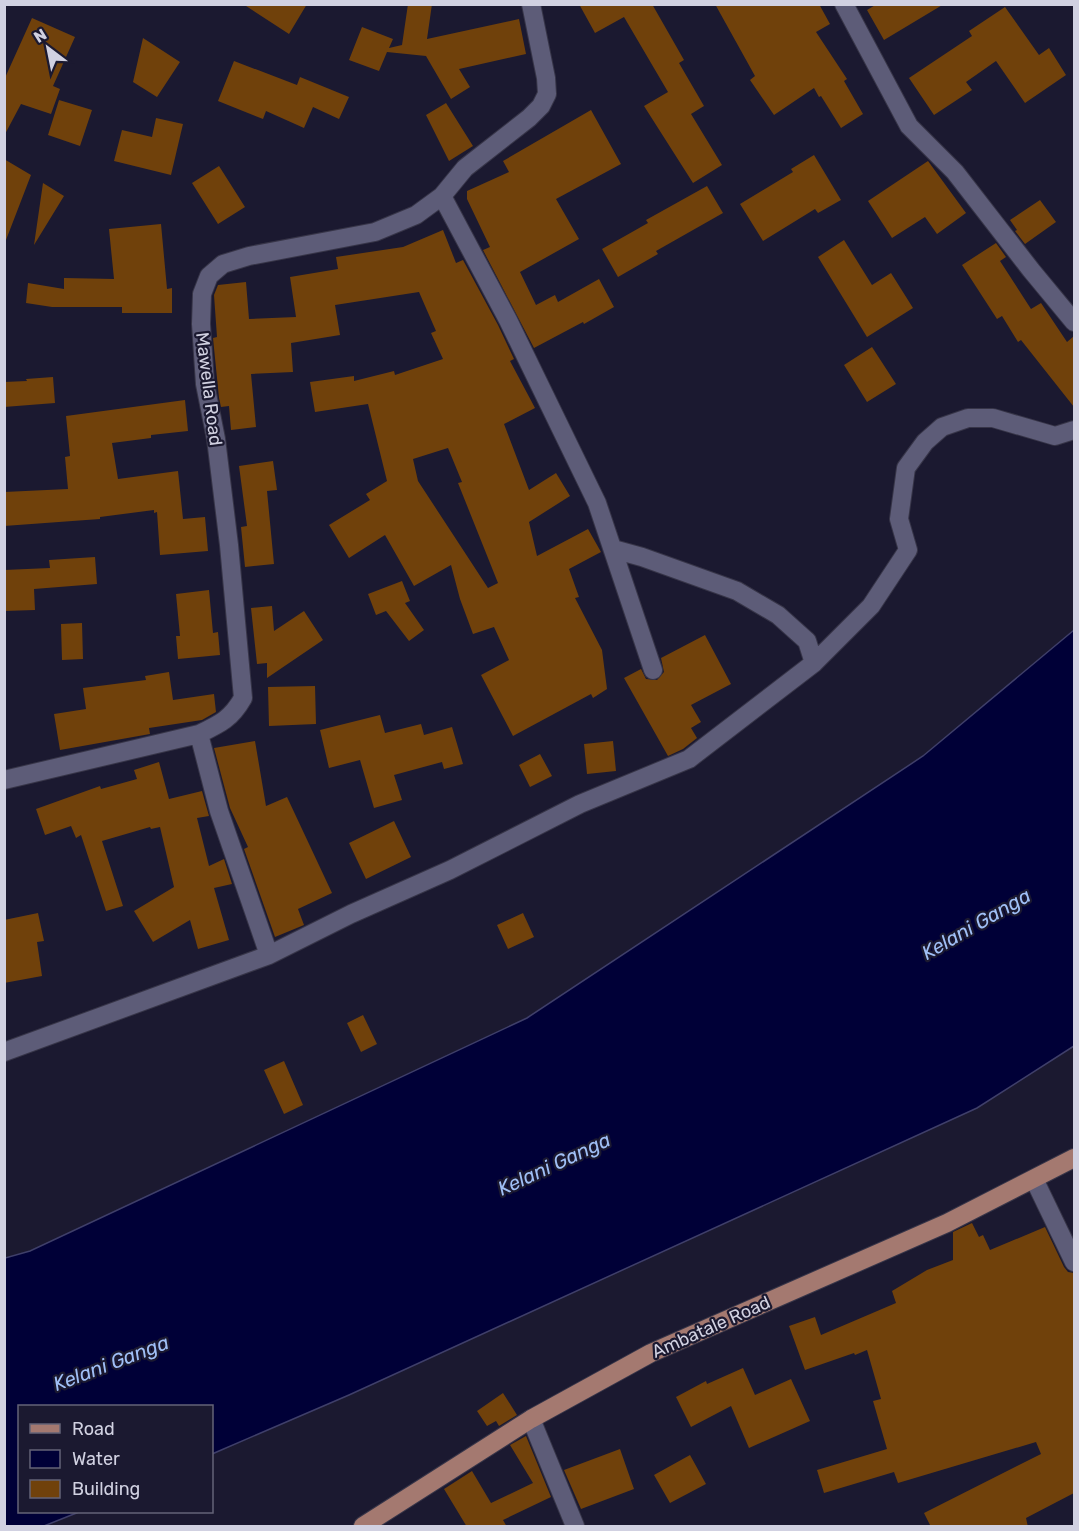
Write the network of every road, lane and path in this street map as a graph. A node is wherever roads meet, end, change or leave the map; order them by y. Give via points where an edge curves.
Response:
1 (531, 4) edge
2 (844, 4) edge
3 (442, 196) junction
4 (1074, 322) edge
5 (1074, 430) edge
6 (613, 549) junction
7 (814, 663) junction
8 (653, 670) dead end
9 (199, 734) junction
10 (4, 780) edge
11 (269, 956) junction
12 (4, 1052) edge
13 (1074, 1158) edge
14 (1034, 1179) junction
15 (1074, 1262) edge
16 (531, 1419) junction
17 (363, 1527) edge
18 (575, 1527) edge

1 - 3 street, Mawella Road via 547,94 530,118 465,168
2 - 4 street via 909,126 955,172
3 - 6 street via 508,320 597,503
3 - 9 street, Mawella Road via 416,215 375,232 249,256 223,264 209,276 202,294 201,314 205,384 216,439 243,698 223,723
5 - 7 street via 1055,436 993,418 968,418 942,427 925,442 906,468 899,519 908,549 871,606
6 - 7 street via 737,591 778,615 807,641
6 - 8 street
7 - 11 street via 689,759 580,804
9 - 10 street, Mawella Road
9 - 11 street via 219,811
11 - 12 street
13 - 14 main road, Ambatale Road
14 - 15 street
14 - 16 main road, Ambatale Road via 946,1223 651,1353
16 - 17 main road, Ambatale Road
16 - 18 street

